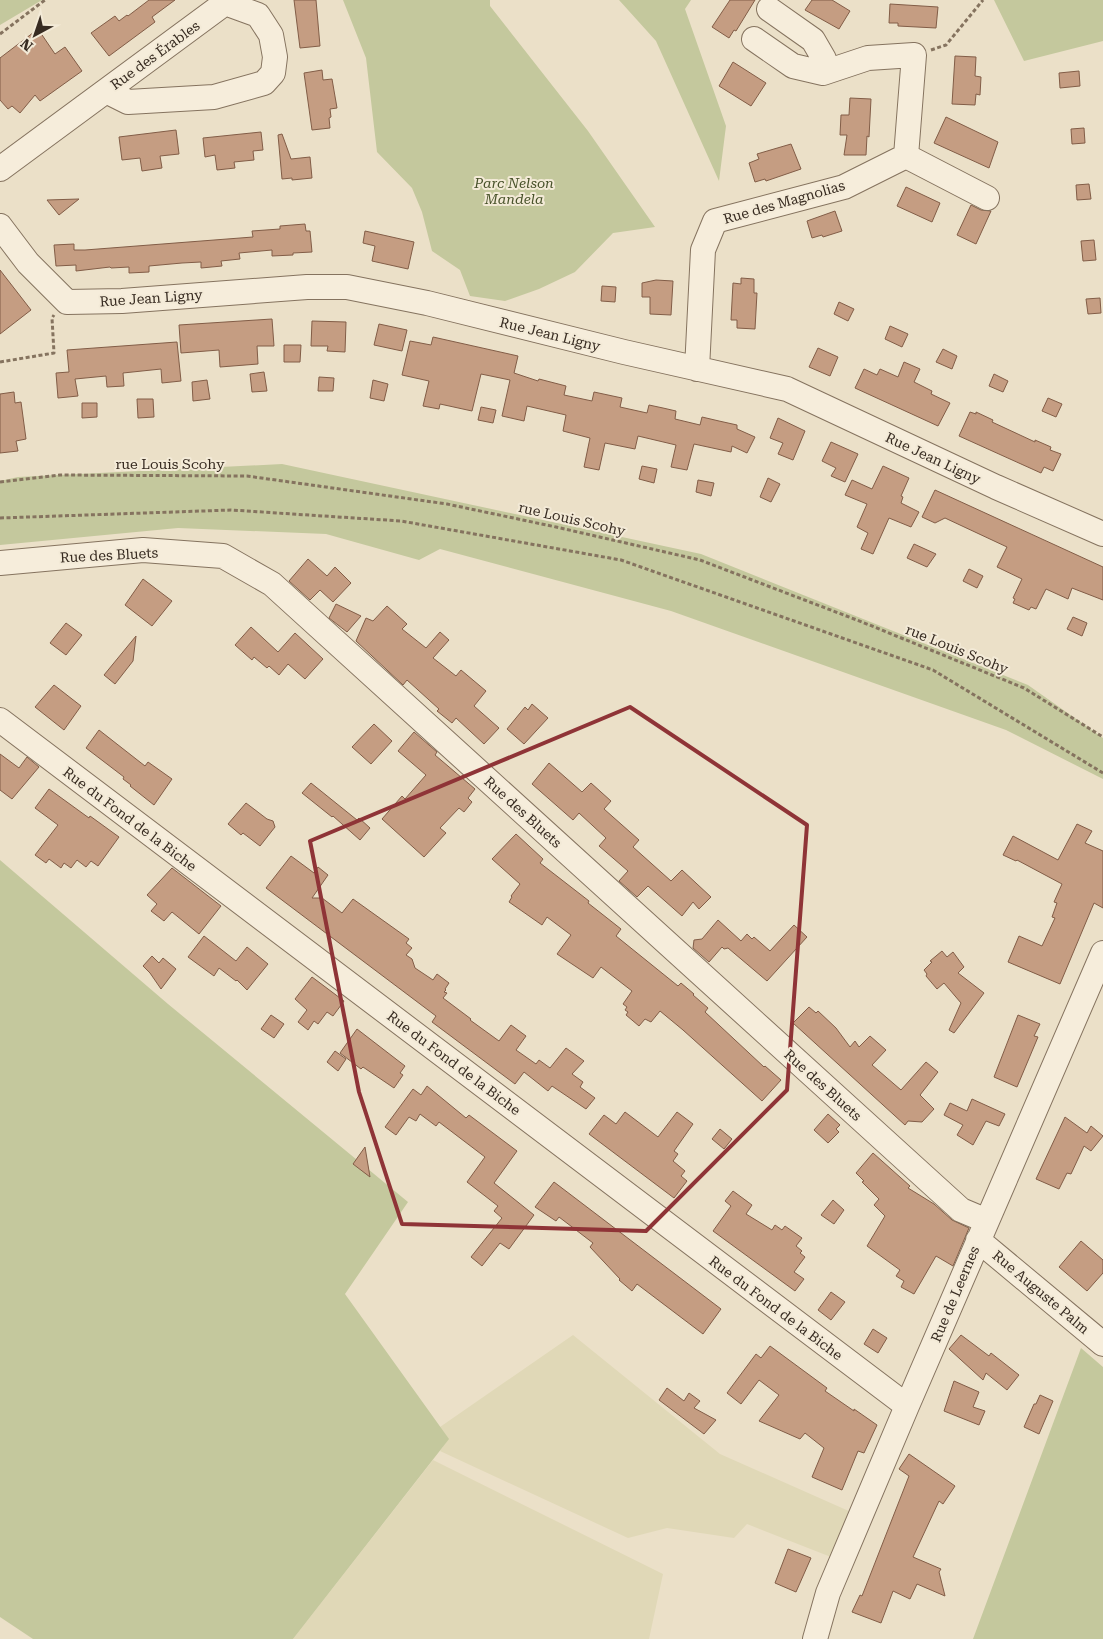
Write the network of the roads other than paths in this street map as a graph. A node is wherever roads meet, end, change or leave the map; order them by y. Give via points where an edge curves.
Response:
1 (769, 9) dead end
2 (754, 39) dead end
3 (823, 73) junction
4 (106, 91) junction
5 (906, 156) junction
6 (0, 169) edge
7 (987, 198) dead end
8 (0, 226) edge
9 (697, 369) junction
10 (1103, 534) edge
11 (0, 563) edge
12 (0, 720) edge
13 (1103, 953) edge
14 (982, 1231) junction
15 (1103, 1344) edge
16 (907, 1406) junction
17 (815, 1639) edge

1 - 3 street via 813,40 824,59
2 - 3 street via 793,66
3 - 5 street via 868,58 914,55
4 - 4 street, Rue des Érables via 225,2 258,15 271,35 275,57 273,73 264,83 214,97 128,102
4 - 6 street, Rue des Érables
5 - 7 street
5 - 9 street, Rue des Magnolias via 844,187 715,221 703,250
8 - 9 street, Rue Jean Ligny via 28,263 67,302 347,287 427,303
9 - 10 street, Rue Jean Ligny via 787,389
11 - 14 street, Rue des Bluets via 143,550 223,556 272,584
12 - 16 street, Rue du Fond de la Biche
13 - 14 street, Rue de Leernes
14 - 15 street, Rue Auguste Palm
14 - 16 street, Rue de Leernes
16 - 17 street, Rue de Leernes via 828,1593

